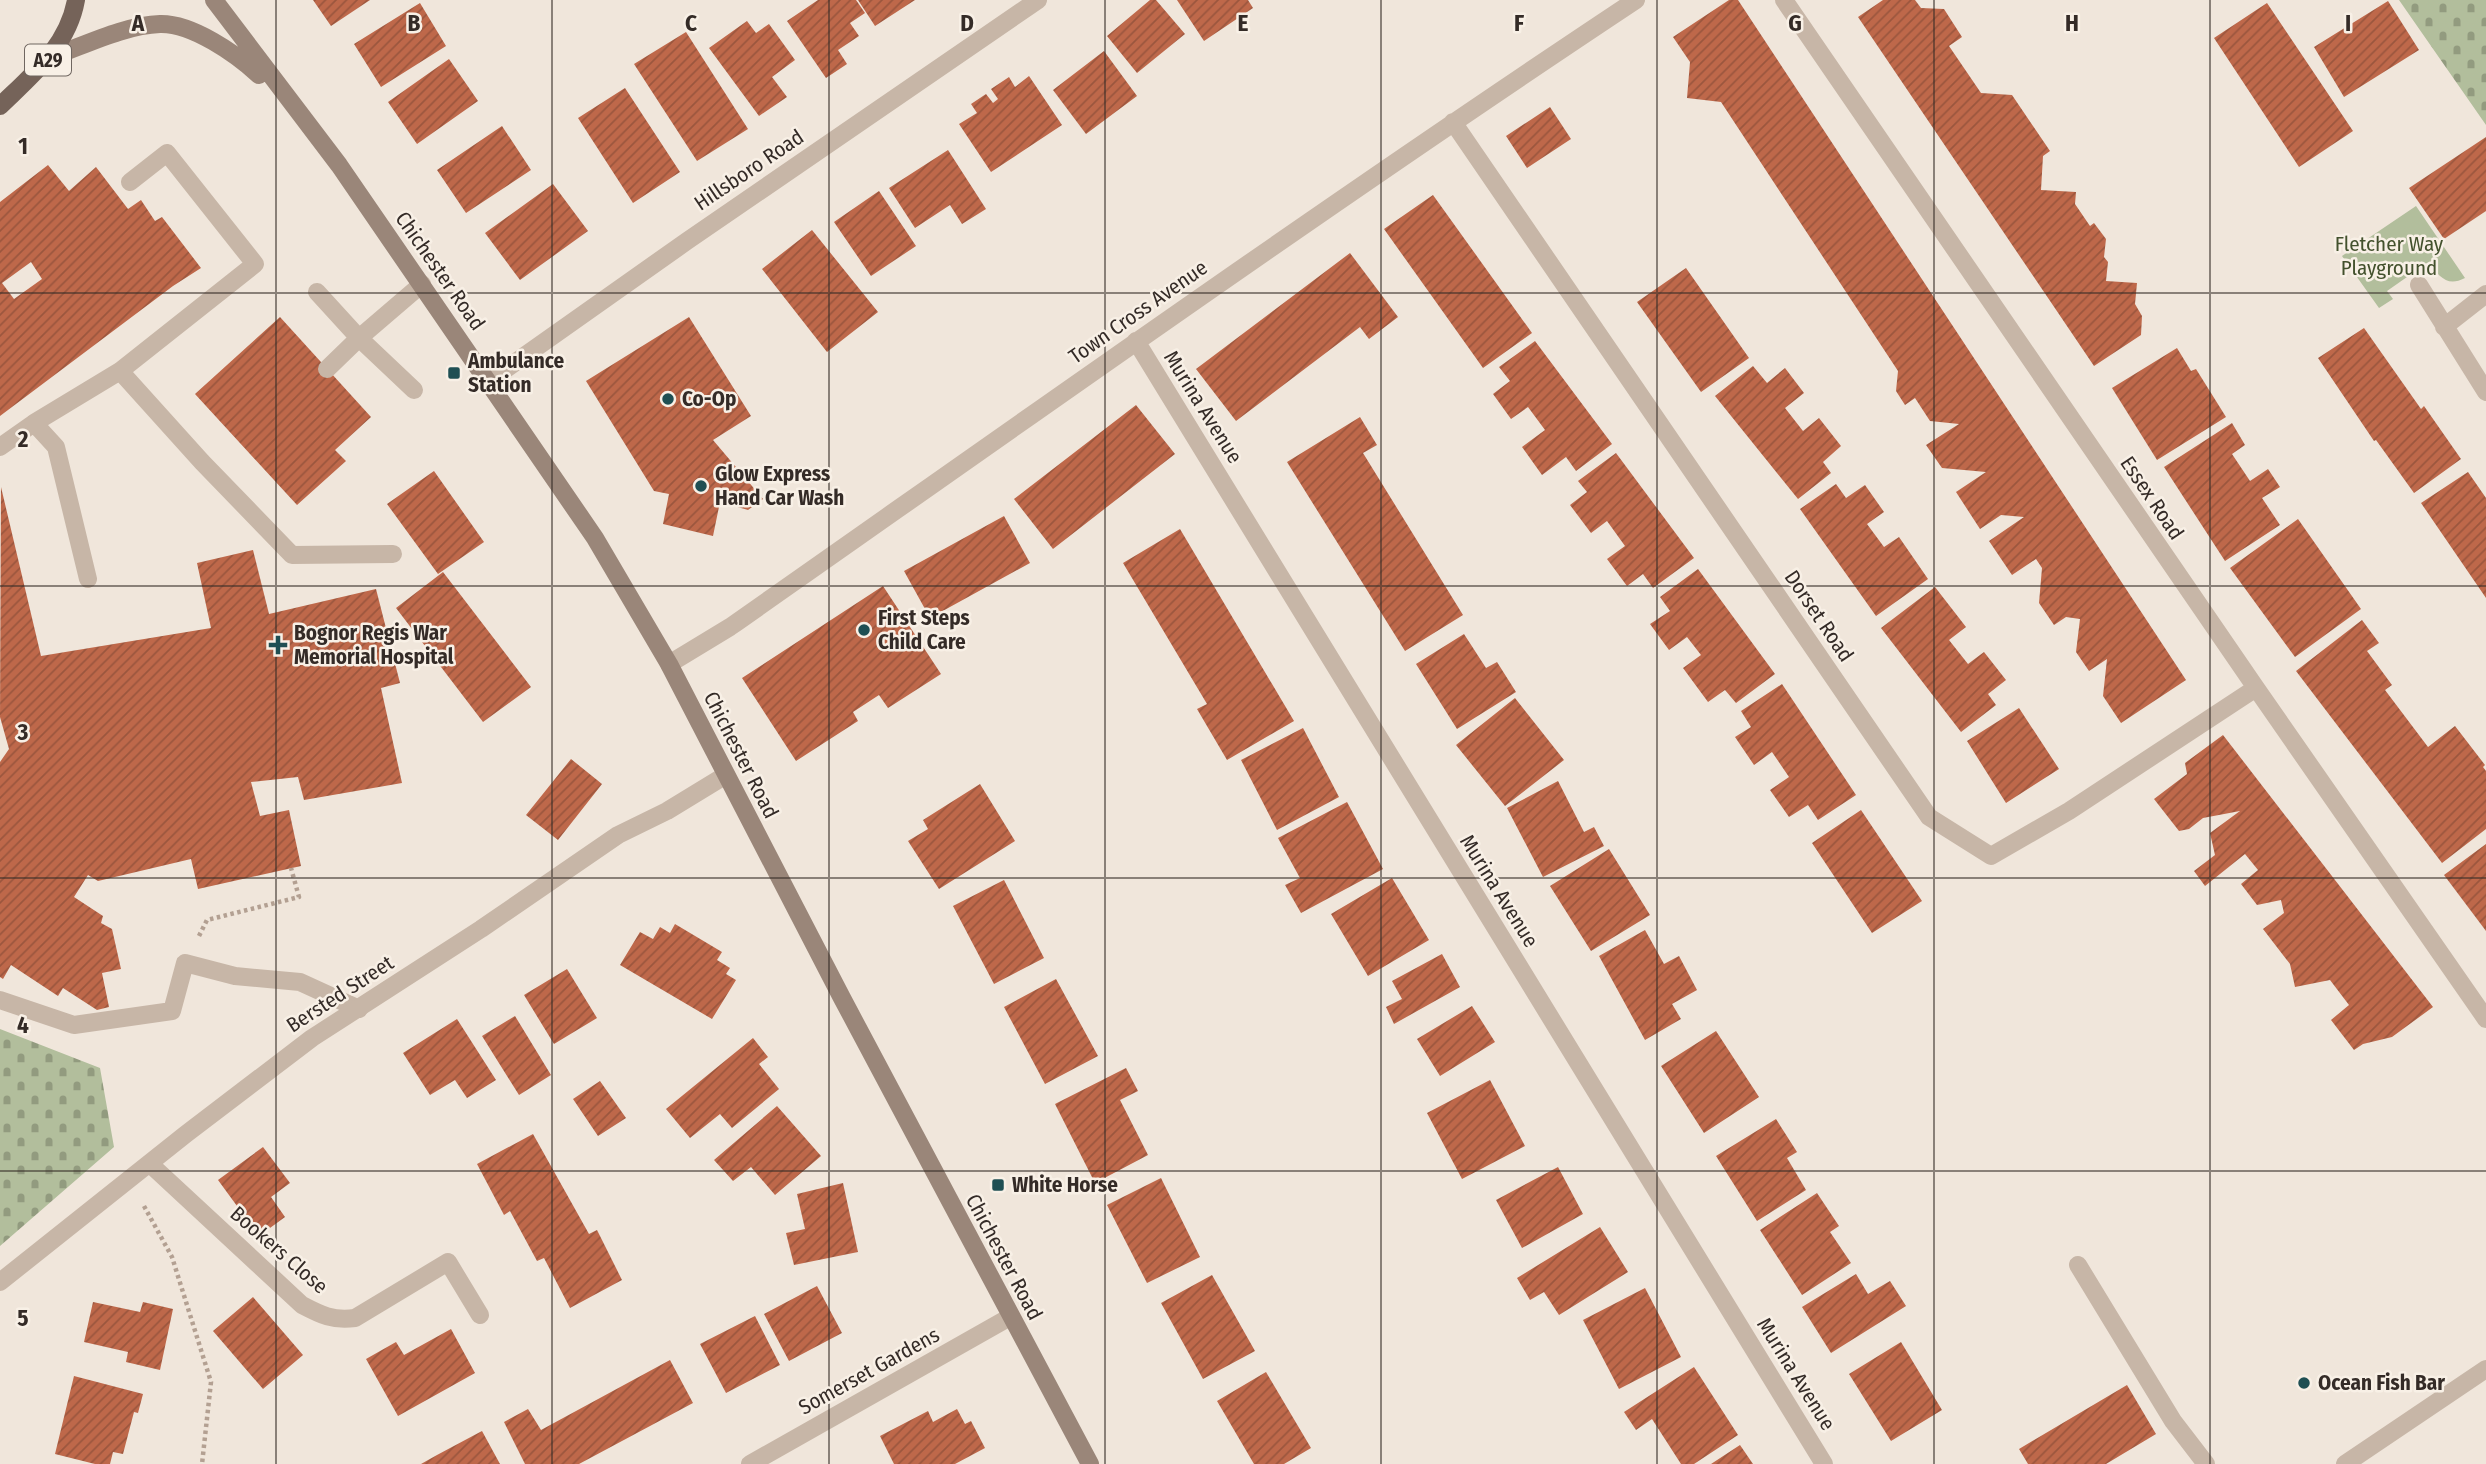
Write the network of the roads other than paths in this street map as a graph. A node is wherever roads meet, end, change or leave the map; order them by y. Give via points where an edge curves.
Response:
1 (76, 0) edge
2 (214, 0) edge
3 (1038, 0) edge
4 (1636, 0) edge
5 (1783, 0) edge
6 (51, 57) junction
7 (290, 103) junction
8 (0, 106) edge
9 (1453, 122) junction
10 (130, 182) dead end
11 (422, 284) junction
12 (2419, 285) dead end
13 (317, 292) dead end
14 (2486, 294) edge
15 (2444, 327) junction
16 (359, 338) junction
17 (1136, 341) junction
18 (327, 369) dead end
19 (120, 371) junction
20 (489, 381) junction
21 (414, 390) dead end
22 (2486, 393) edge
23 (34, 423) junction
24 (0, 447) edge
25 (393, 554) dead end
26 (88, 579) dead end
27 (669, 664) junction
28 (2256, 688) junction
29 (726, 775) junction
30 (0, 1000) edge
31 (359, 1009) junction
32 (2486, 1019) edge
33 (150, 1164) junction
34 (2078, 1265) dead end
35 (0, 1282) edge
36 (480, 1315) dead end
37 (1010, 1317) junction
38 (2486, 1369) edge
39 (750, 1464) edge
40 (1090, 1464) edge
41 (1824, 1464) edge
42 (2206, 1464) edge
43 (2345, 1464) edge

1 - 6 main road, A29 via 74,15
2 - 7 main road, Chichester Road
3 - 20 street, Hillsboro Road
4 - 9 street, Town Cross Avenue
5 - 28 street, Essex Road
6 - 7 main road, Chichester Road via 131,30 160,24 186,29 240,57
6 - 8 main road, A29
7 - 11 main road, Chichester Road
9 - 17 street, Town Cross Avenue
9 - 28 street, Dorset Road via 1929,817 1991,856 2069,811
10 - 19 street via 167,153 255,264
11 - 16 street
11 - 20 main road, Chichester Road
12 - 15 street
13 - 16 street
14 - 15 street
15 - 22 street
16 - 18 street
16 - 21 street
17 - 27 street, Town Cross Avenue via 730,627
17 - 41 street, Murina Avenue
19 - 23 street
19 - 25 street via 292,555
20 - 27 main road, Chichester Road via 595,538
23 - 24 street
23 - 26 street via 56,447
27 - 29 main road, Chichester Road
28 - 32 street, Essex Road
29 - 31 street, Bersted Street via 618,835
29 - 37 main road, Chichester Road
30 - 31 street via 74,1025 172,1011 185,963 235,976 300,982
31 - 33 street, Bersted Street via 312,1038
33 - 35 street, Bersted Street
33 - 36 street, Bookers Close via 302,1305 324,1317 355,1318 448,1262
34 - 42 street via 2173,1421
37 - 39 street, Somerset Gardens
37 - 40 main road, Chichester Road
38 - 43 street

